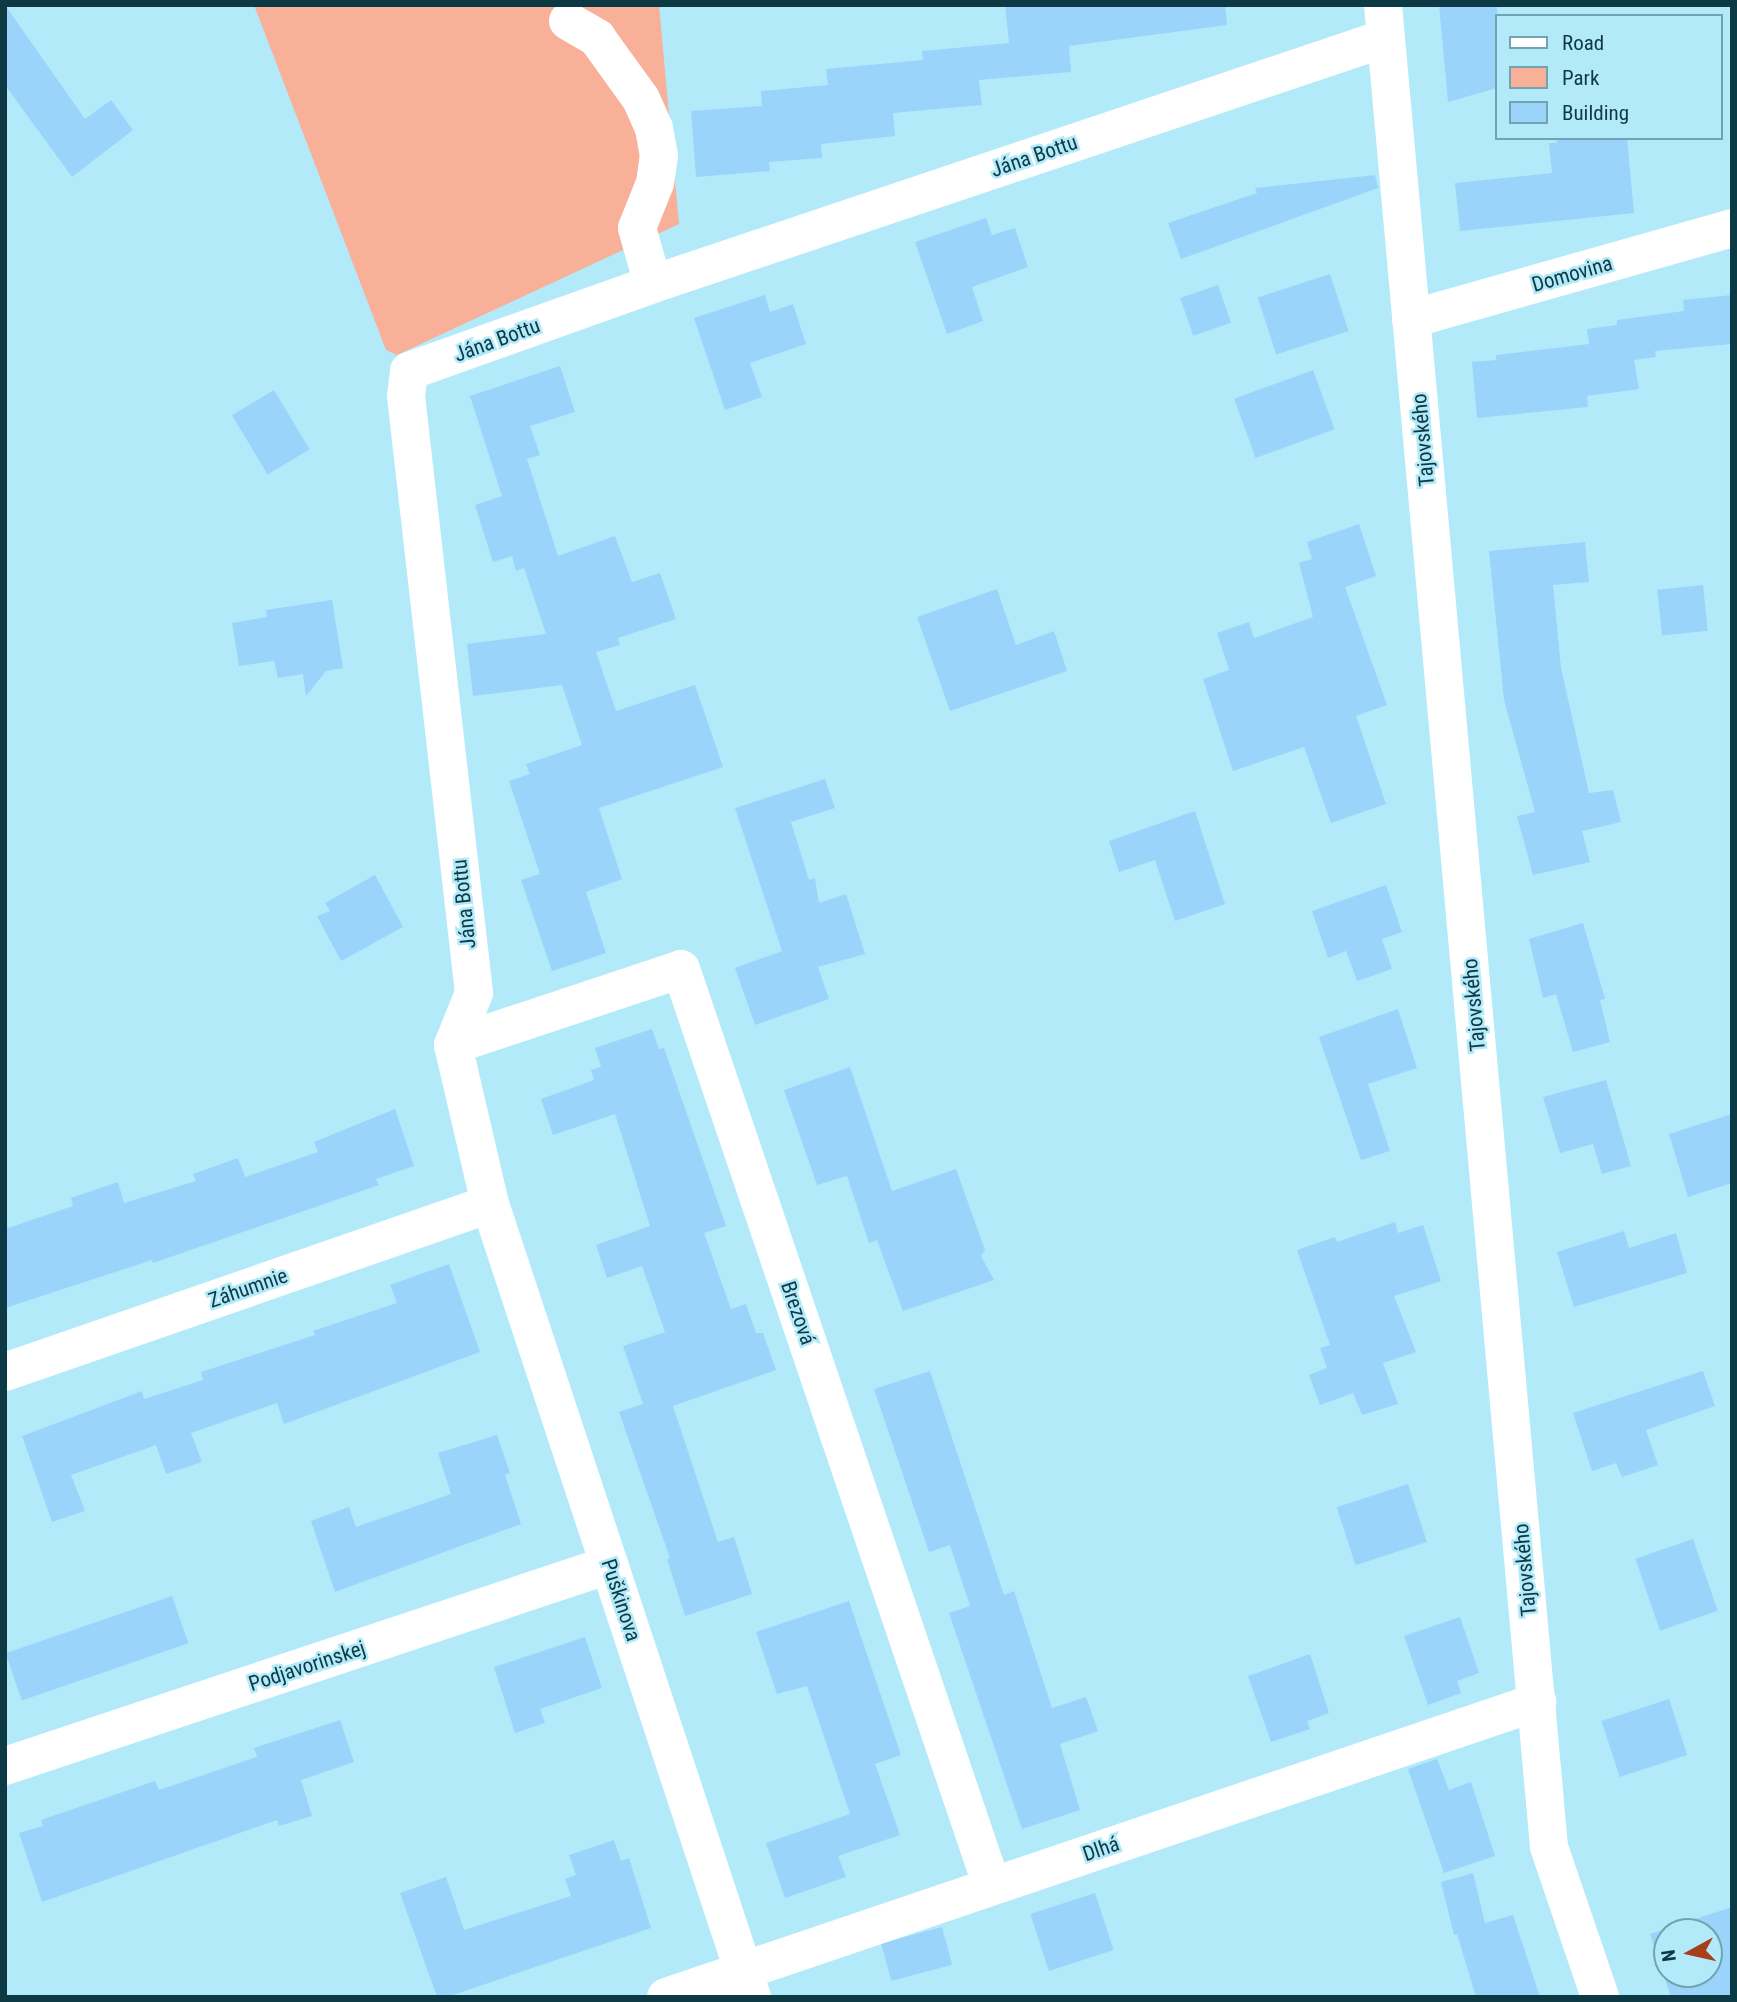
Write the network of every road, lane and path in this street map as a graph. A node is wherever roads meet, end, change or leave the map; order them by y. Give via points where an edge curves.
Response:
1 (568, 21) dead end
2 (1384, 22) edge
3 (1732, 228) edge
4 (653, 284) junction
5 (1411, 319) junction
6 (453, 1045) junction
7 (491, 1204) junction
8 (5, 1372) edge
9 (609, 1565) junction
10 (1537, 1702) junction
11 (5, 1766) edge
12 (992, 1886) junction
13 (748, 1984) edge
14 (666, 1997) edge
15 (1600, 1997) edge

1 - 4 street via 597,38 641,99 654,128 659,155 655,183 637,228
2 - 4 street, Jána Bottu
2 - 5 street, Tajovského
3 - 5 street, Domovina
4 - 6 street, Jána Bottu via 409,371 406,396 474,993
5 - 10 street, Tajovského
6 - 7 street
6 - 12 street, Brezová via 681,969
7 - 8 street, Záhumnie
7 - 9 street, Puškinova
9 - 11 street, Podjavorinskej
9 - 13 street, Puškinova
10 - 12 street, Dlhá
10 - 15 street, Tajovského via 1549,1847
12 - 13 street, Dlhá
13 - 14 street, Dlhá

